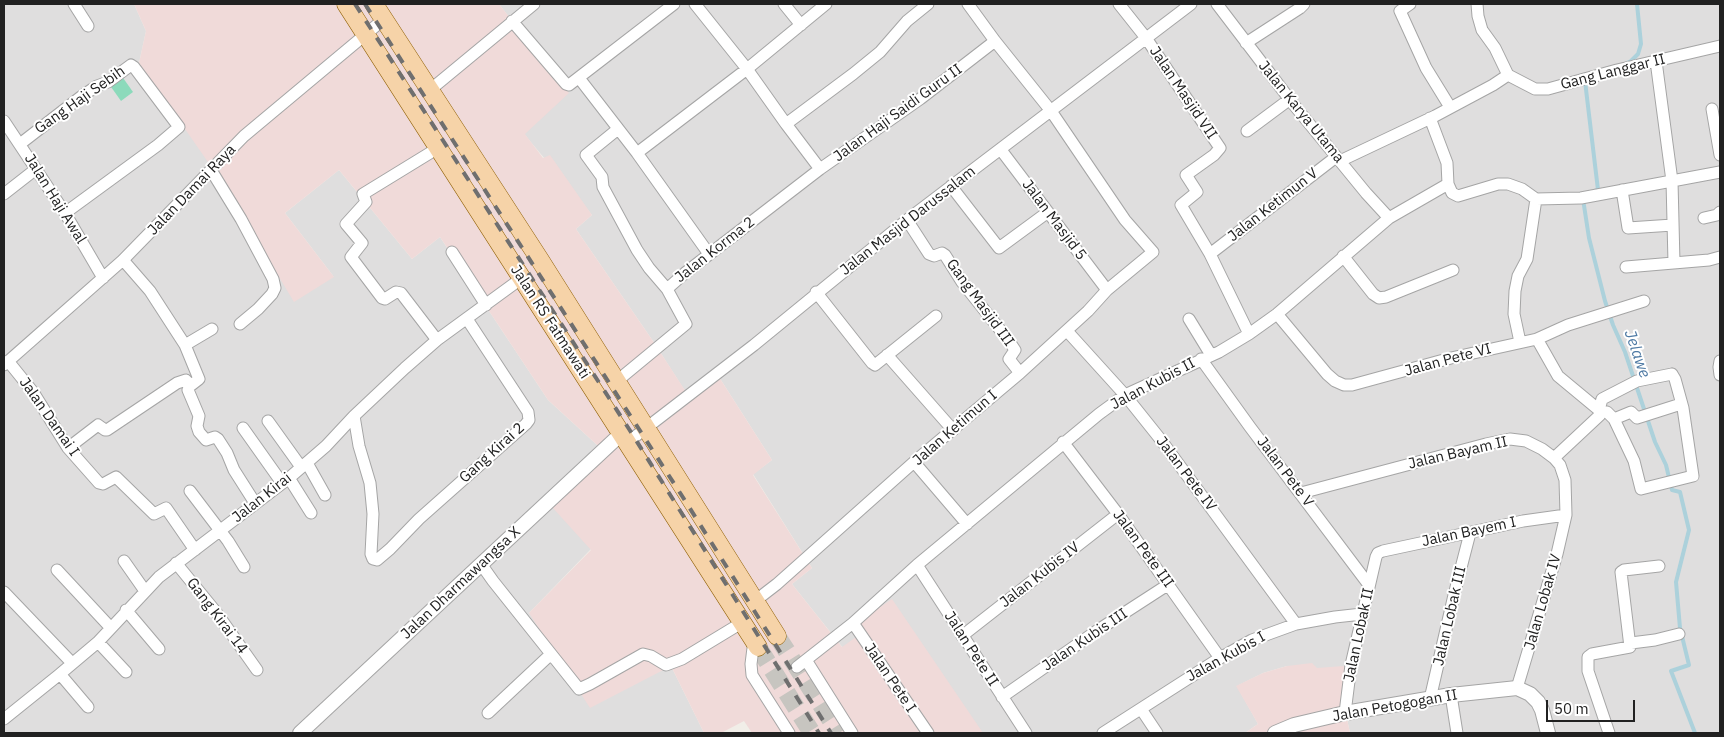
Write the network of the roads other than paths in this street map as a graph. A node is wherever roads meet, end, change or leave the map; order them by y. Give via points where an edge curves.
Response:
1 (74, 4) edge
2 (346, 4) edge
3 (374, 4) edge
4 (534, 4) edge
5 (674, 4) edge
6 (694, 4) edge
7 (784, 4) edge
8 (826, 4) edge
9 (928, 4) edge
10 (968, 4) edge
11 (1119, 4) edge
12 (1191, 4) edge
13 (1216, 4) edge
14 (1410, 4) edge
15 (1477, 4) edge
16 (1302, 6) edge
17 (384, 19) junction
18 (512, 21) junction
19 (801, 25) junction
20 (88, 26) dead end
21 (366, 34) junction
22 (1146, 38) junction
23 (996, 41) junction
24 (1246, 43) junction
25 (1720, 46) edge
26 (1656, 61) junction
27 (747, 69) junction
28 (1508, 75) junction
29 (579, 78) junction
30 (430, 90) junction
31 (1290, 99) junction
32 (1450, 107) junction
33 (1712, 109) dead end
34 (1051, 111) junction
35 (1432, 117) junction
36 (4, 121) edge
37 (786, 124) junction
38 (618, 129) junction
39 (1247, 131) dead end
40 (20, 144) junction
41 (438, 148) junction
42 (1001, 150) junction
43 (637, 153) junction
44 (1720, 155) edge
45 (1338, 159) junction
46 (36, 169) junction
47 (820, 169) junction
48 (211, 170) junction
49 (1720, 172) edge
50 (1672, 181) junction
51 (1448, 184) junction
52 (951, 186) junction
53 (1622, 190) junction
54 (4, 194) edge
55 (1536, 198) junction
56 (1048, 212) junction
57 (1720, 212) edge
58 (65, 213) junction
59 (1389, 218) junction
60 (1704, 218) dead end
61 (906, 220) junction
62 (1673, 225) junction
63 (452, 252) dead end
64 (709, 254) junction
65 (1210, 254) junction
66 (1343, 256) junction
67 (1720, 257) edge
68 (123, 260) junction
69 (1674, 263) junction
70 (1626, 267) dead end
71 (1453, 270) dead end
72 (103, 278) junction
73 (522, 278) junction
74 (667, 289) junction
75 (1108, 290) junction
76 (816, 292) junction
77 (1644, 301) dead end
78 (486, 305) junction
79 (1277, 314) junction
80 (936, 316) dead end
81 (468, 319) junction
82 (1189, 319) dead end
83 (240, 324) dead end
84 (212, 329) dead end
85 (1067, 331) junction
86 (1250, 334) junction
87 (1537, 339) junction
88 (438, 340) junction
89 (1520, 342) junction
90 (185, 345) junction
91 (887, 355) junction
92 (1206, 357) junction
93 (1720, 361) edge
94 (6, 363) edge
95 (1020, 373) junction
96 (1720, 375) edge
97 (617, 381) junction
98 (195, 382) junction
99 (1128, 399) junction
100 (1681, 404) junction
101 (1600, 410) junction
102 (354, 416) junction
103 (1614, 419) junction
104 (268, 421) dead end
105 (243, 428) dead end
106 (647, 428) junction
107 (953, 430) junction
108 (625, 438) junction
109 (1063, 442) junction
110 (68, 448) junction
111 (1554, 458) junction
112 (914, 462) junction
113 (304, 465) junction
114 (285, 481) junction
115 (190, 491) dead end
116 (1301, 493) junction
117 (326, 495) dead end
118 (255, 503) junction
119 (311, 513) dead end
120 (1118, 514) junction
121 (1566, 515) junction
122 (967, 524) junction
123 (220, 531) junction
124 (1470, 533) junction
125 (195, 550) junction
126 (1376, 557) joint
127 (124, 561) dead end
128 (176, 563) junction
129 (481, 564) junction
130 (917, 565) junction
131 (1659, 566) dead end
132 (244, 568) dead end
133 (57, 570) dead end
134 (1169, 584) junction
135 (1370, 585) junction
136 (145, 591) junction
137 (4, 592) edge
138 (755, 600) junction
139 (126, 610) junction
140 (1362, 614) junction
141 (742, 622) junction
142 (853, 623) junction
143 (1296, 624) junction
144 (110, 627) junction
145 (1679, 634) dead end
146 (777, 636) tunnel mouth
147 (962, 636) junction
148 (98, 642) junction
149 (756, 644) joint
150 (1630, 644) junction
151 (159, 649) dead end
152 (551, 654) junction
153 (1220, 658) junction
154 (72, 663) junction
155 (257, 670) dead end
156 (126, 672) dead end
157 (60, 674) junction
158 (1517, 688) junction
159 (1451, 695) junction
160 (1002, 697) junction
161 (1430, 699) junction
162 (88, 707) dead end
163 (1141, 709) junction
164 (488, 713) dead end
165 (1345, 713) junction
166 (4, 719) edge
167 (300, 733) edge
168 (789, 733) edge
169 (852, 733) edge
170 (928, 733) edge
171 (1026, 733) edge
172 (1103, 733) edge
173 (1157, 733) edge
174 (1275, 733) edge
175 (1457, 733) edge
176 (1548, 733) edge
177 (1609, 733) edge

1 - 20 street
2 - 21 main road, Jalan RS Fatmawati
3 - 17 main road, Jalan RS Fatmawati
4 - 18 street
5 - 29 street
6 - 27 street, Jalan Haji Saidi Guru II
7 - 19 street
8 - 19 street
9 - 37 street via 854,74
10 - 23 street
11 - 22 street, Jalan Masjid VII
12 - 22 street, Jalan Masjid Darussalam
13 - 24 street, Jalan Karya Utama
14 - 32 street via 1400,11 1426,68
15 - 28 street via 1482,30
16 - 24 street
17 - 21 street, Jalan Damai Raya
17 - 30 main road, Jalan RS Fatmawati
18 - 29 street via 566,84 572,84
18 - 30 street
19 - 27 street
21 - 41 main road, Jalan RS Fatmawati
21 - 48 street, Jalan Damai Raya via 244,136
22 - 34 street, Jalan Masjid Darussalam
22 - 65 street, Jalan Masjid VII via 1220,148 1186,175 1197,192 1181,205
23 - 34 street
23 - 47 street, Jalan Haji Saidi Guru II
24 - 31 street, Jalan Karya Utama
25 - 26 street, Gang Langgar II
26 - 28 street, Gang Langgar II via 1540,90
26 - 50 street
27 - 37 street, Jalan Haji Saidi Guru II
27 - 43 street
28 - 32 street
29 - 38 street
30 - 97 main road, Jalan RS Fatmawati
31 - 39 street
31 - 45 street, Jalan Karya Utama
32 - 35 street
33 - 44 street
34 - 42 street, Jalan Masjid Darussalam
34 - 75 street, Jalan Ketimun I via 1125,220 1152,252
35 - 45 street
35 - 51 street via 1447,163
36 - 40 street, Jalan Haji Awal
37 - 47 street, Jalan Haji Saidi Guru II
38 - 43 street
38 - 74 street via 586,155 602,177 603,187 637,250
40 - 46 street, Jalan Haji Awal
40 - 58 street, Gang Haji Sebih via 76,100 131,65 179,127 158,146
41 - 73 main road, Jalan RS Fatmawati
41 - 88 street via 363,194 366,202 346,224 362,243 351,257 382,298 401,293
42 - 52 street, Jalan Masjid Darussalam
42 - 56 street, Jalan Masjid 5
43 - 64 street
45 - 59 street, Jalan Karya Utama
45 - 65 street, Jalan Ketimun V
46 - 54 street
46 - 58 street, Jalan Haji Awal
47 - 64 street, Jalan Korma 2
48 - 68 street, Jalan Damai Raya
48 - 83 street via 246,228 275,288
49 - 50 street
50 - 53 street
50 - 62 street
51 - 55 street via 1454,196 1508,184
51 - 59 street, Jalan Kubis II
52 - 56 street via 999,248
52 - 61 street, Jalan Masjid Darussalam
53 - 55 street via 1584,197
53 - 62 street via 1628,228
55 - 89 street via 1527,259 1515,291 1514,314
56 - 75 street, Jalan Masjid 5
57 - 60 street
58 - 72 street, Jalan Haji Awal
59 - 66 street, Jalan Kubis II
61 - 76 street, Jalan Masjid Darussalam
61 - 95 street, Gang Masjid III via 929,254 945,255 1015,350 1009,359
62 - 69 street
63 - 78 street
64 - 74 street, Jalan Korma 2
65 - 86 street
66 - 71 street via 1379,298
66 - 79 street, Jalan Kubis II
67 - 69 street
68 - 72 street, Jalan Damai Raya
68 - 90 street via 150,291
69 - 70 street
72 - 94 street, Jalan Damai Raya
73 - 78 street, Jalan Kirai
73 - 108 main road, Jalan RS Fatmawati
74 - 97 street, Jalan Korma 2 via 686,324
75 - 85 street, Jalan Ketimun I
76 - 91 street via 872,363 875,365
76 - 106 street, Jalan Masjid Darussalam
77 - 87 street, Jalan Pete VI via 1568,325
78 - 81 street, Jalan Kirai
79 - 86 street, Jalan Kubis II
79 - 89 street, Jalan Pete VI via 1327,374 1344,385
80 - 91 street
81 - 88 street, Jalan Kirai
81 - 102 street, Gang Kirai 2 via 528,412 529,420 375,560 371,554 373,514 370,484
82 - 92 street, Jalan Pete V
84 - 90 street
85 - 95 street, Jalan Ketimun I
85 - 99 street, Jalan Pete IV
86 - 92 street, Jalan Kubis II
87 - 89 street, Jalan Pete VI
87 - 101 street via 1558,376
88 - 102 street, Jalan Kirai
90 - 98 street
91 - 107 street
92 - 99 street, Jalan Kubis II
92 - 116 street, Jalan Pete V via 1250,428
93 - 96 street
94 - 110 street, Jalan Damai I via 33,392
95 - 107 street, Jalan Ketimun I
97 - 106 main road, Jalan RS Fatmawati
98 - 110 street via 186,380 177,384 107,430 98,425
98 - 118 street via 188,390 198,412 199,432 206,440 218,439
99 - 109 street, Jalan Kubis II via 1098,414
99 - 143 street, Jalan Pete IV
100 - 101 street via 1672,374 1635,382 1602,399
100 - 103 street via 1635,417 1631,412
100 - 103 street via 1693,476 1670,482 1641,488 1634,462
101 - 103 street
101 - 111 street via 1600,416
102 - 113 street, Jalan Kirai
104 - 113 street
105 - 114 street
106 - 108 street, Jalan Masjid Darussalam
106 - 138 main road, Jalan RS Fatmawati
107 - 112 street, Jalan Ketimun I
108 - 129 street, Jalan Dharmawangsa X
108 - 141 main road, Jalan RS Fatmawati
109 - 120 street, Jalan Pete III
109 - 122 street, Jalan Kubis II
110 - 125 street, Jalan Damai I via 99,483 116,477 154,514 166,508
111 - 116 street, Jalan Bayam II via 1542,448 1510,439
111 - 121 street via 1565,480
112 - 122 street
112 - 138 street, Jalan Ketimun I
113 - 114 street, Jalan Kirai
113 - 117 street
114 - 118 street, Jalan Kirai
114 - 119 street
115 - 123 street
116 - 135 street, Jalan Pete V
118 - 123 street, Jalan Kirai
120 - 134 street, Jalan Pete III
120 - 147 street, Jalan Kubis IV
121 - 124 street, Jalan Bayem I
121 - 158 street, Jalan Lobak IV
122 - 130 street, Jalan Kubis II
123 - 125 street, Jalan Kirai
123 - 132 street
124 - 126 street, Jalan Bayem I via 1383,551
124 - 161 street, Jalan Lobak III
125 - 128 street, Jalan Kirai
126 - 135 street, Jalan Lobak II
127 - 136 street
128 - 136 street, Jalan Kirai
128 - 155 street, Gang Kirai 14
129 - 152 street
129 - 167 street, Jalan Dharmawangsa X
130 - 142 street, Jalan Kubis II
130 - 147 street, Jalan Pete II
131 - 150 street via 1621,572
133 - 144 street
134 - 153 street, Jalan Pete III
134 - 160 street, Jalan Kubis III
135 - 140 street, Jalan Lobak II
136 - 139 street, Jalan Kirai
137 - 154 street
138 - 146 main road, Jalan RS Fatmawati
139 - 144 street, Jalan Kirai
139 - 151 street
140 - 143 street, Jalan Kubis I
140 - 165 street, Jalan Lobak II
141 - 149 main road, Jalan RS Fatmawati
141 - 152 street via 682,659 666,665 643,654 579,689
142 - 169 street, Jalan Kubis II via 801,664
142 - 170 street, Jalan Pete I
143 - 153 street, Jalan Kubis I via 1252,640
144 - 148 street, Jalan Kirai
145 - 150 street
147 - 160 street, Jalan Pete II
148 - 154 street, Jalan Kirai
148 - 156 street
149 - 168 street, Jalan RS Fatmawati via 752,675
150 - 177 street via 1628,648 1588,657 1588,671
152 - 164 street
153 - 163 street, Jalan Kubis I
154 - 157 street, Jalan Kirai
157 - 162 street
157 - 166 street, Jalan Kirai
158 - 159 street, Jalan Petogogan II
158 - 176 street via 1538,702
159 - 161 street, Jalan Petogogan II
159 - 175 street
160 - 171 street, Jalan Pete II
161 - 165 street, Jalan Petogogan II
163 - 172 street, Jalan Kubis I
163 - 173 street
165 - 174 street, Jalan Petogogan II

